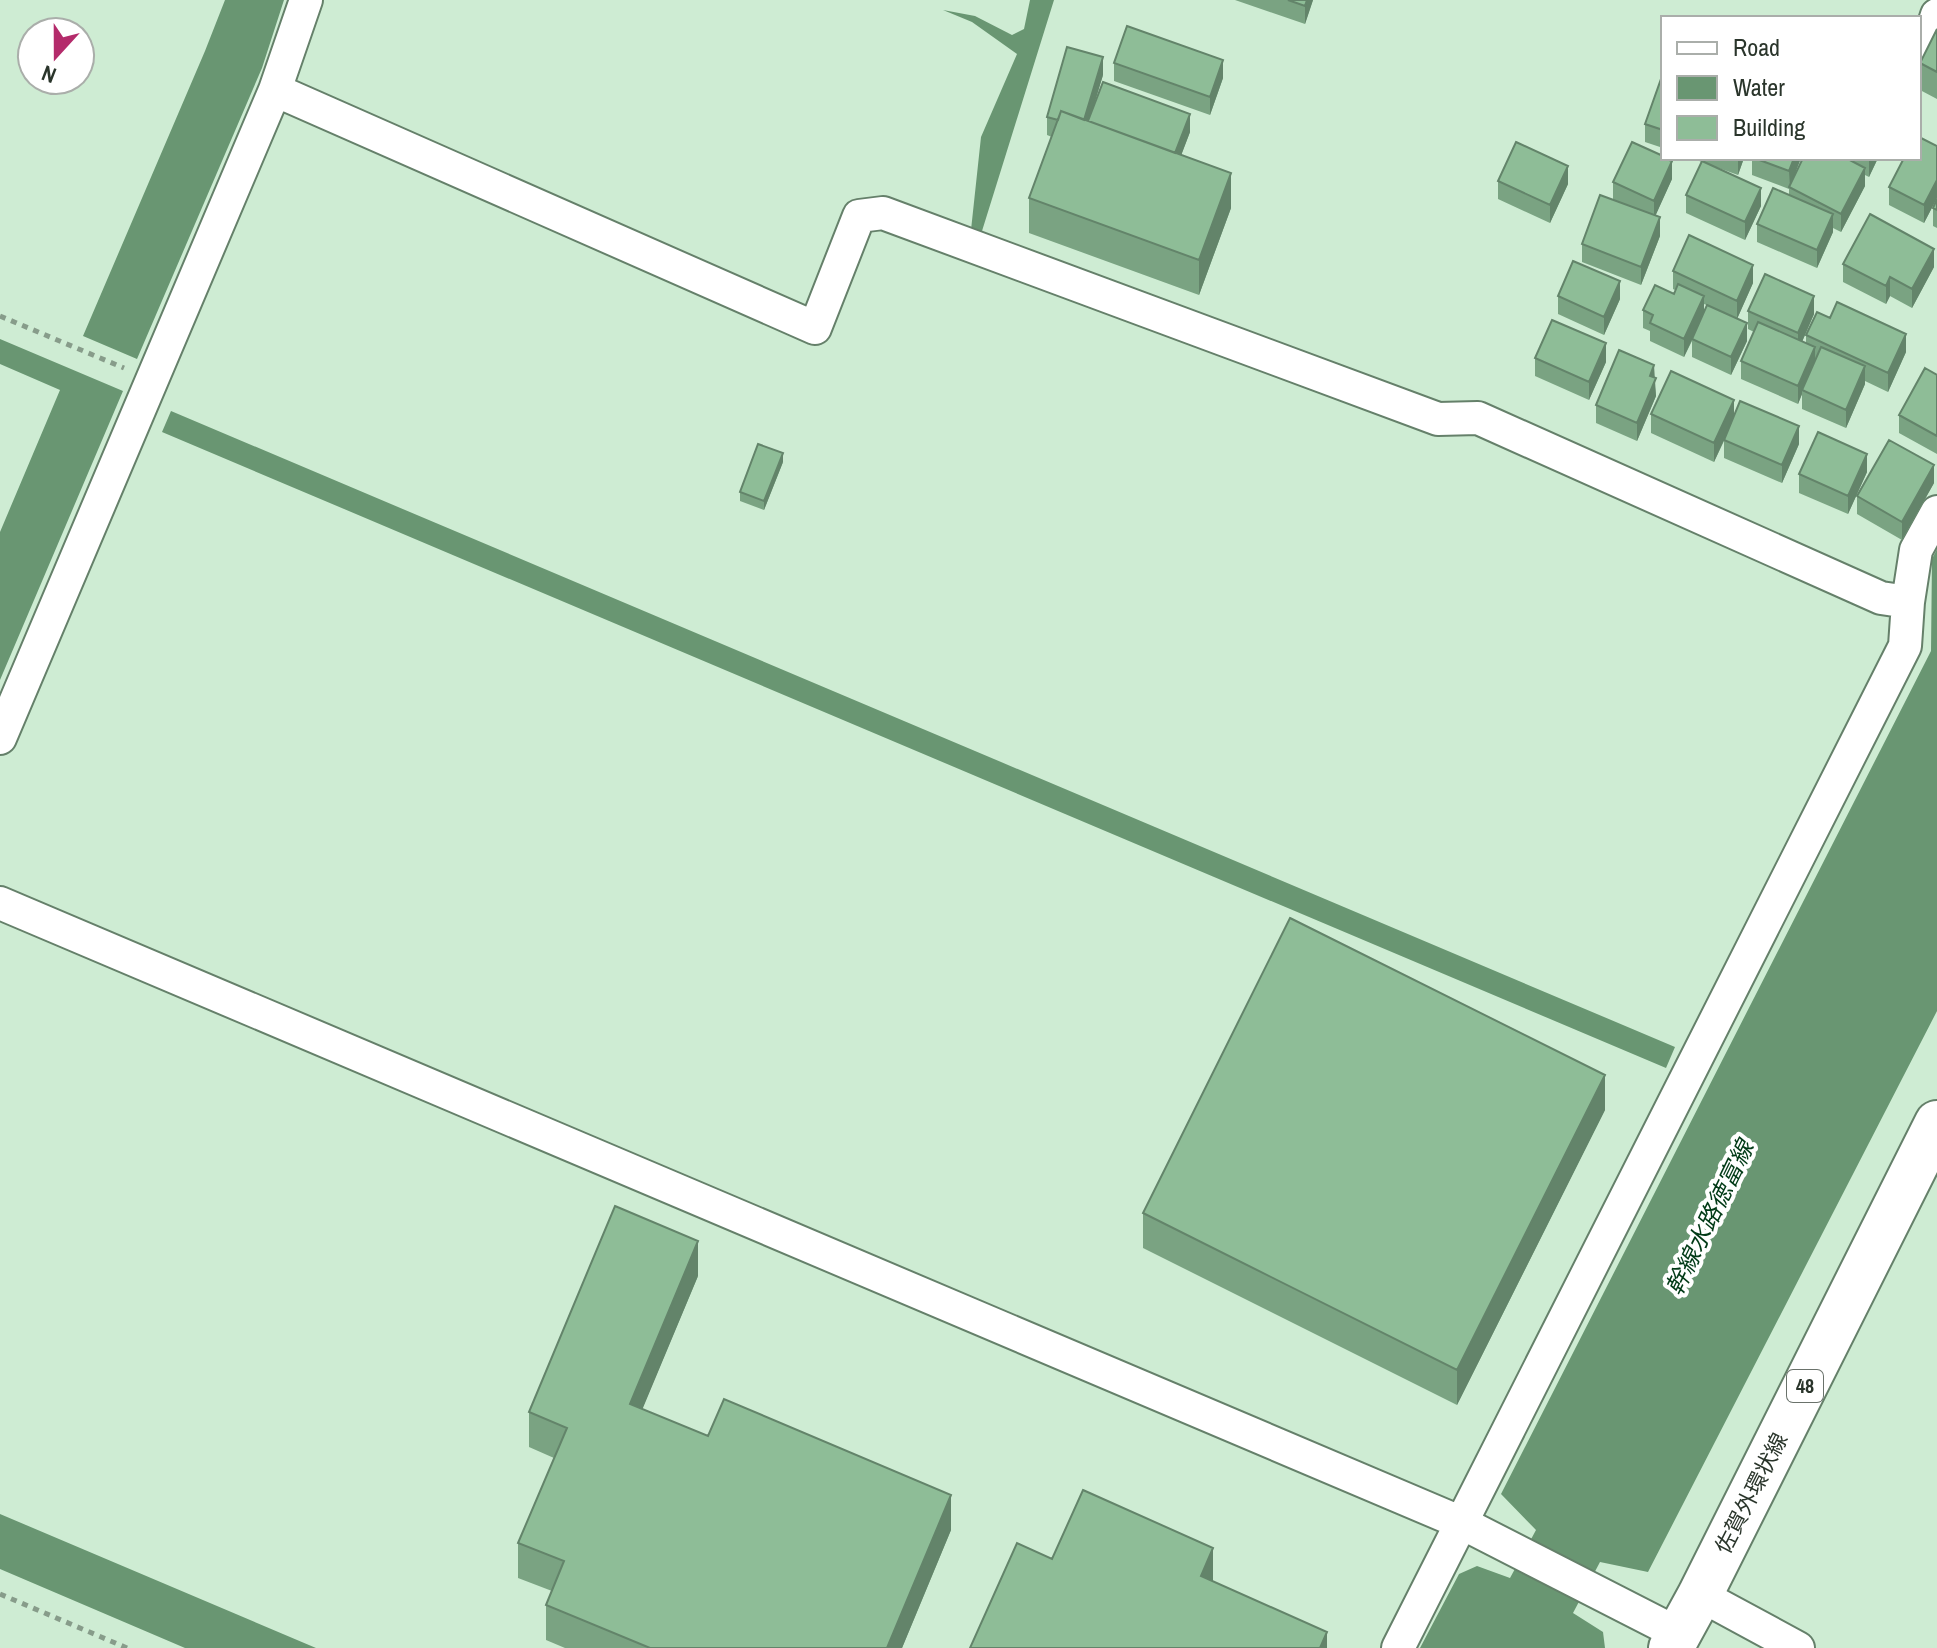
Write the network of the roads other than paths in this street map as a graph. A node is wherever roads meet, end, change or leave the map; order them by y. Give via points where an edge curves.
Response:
1 (306, 0) edge
2 (1937, 15) edge
3 (1921, 55) edge
4 (275, 90) junction
5 (1937, 512) edge
6 (1908, 602) junction
7 (0, 738) edge
8 (0, 903) edge
9 (1937, 1123) edge
10 (1462, 1523) junction
11 (1700, 1595) junction
12 (1675, 1641) edge
13 (1398, 1648) edge
14 (1798, 1648) edge

1 - 4 street
2 - 3 street
4 - 6 street via 815,328 859,216 883,213 1438,419 1478,418 1881,598
4 - 7 street
5 - 6 street via 1916,550
6 - 10 street via 1905,646
8 - 10 street
9 - 11 main road, 佐賀外環状線 / 48
10 - 12 street via 1600,1593
10 - 13 street
11 - 12 main road, 佐賀外環状線 / 48
11 - 14 street

